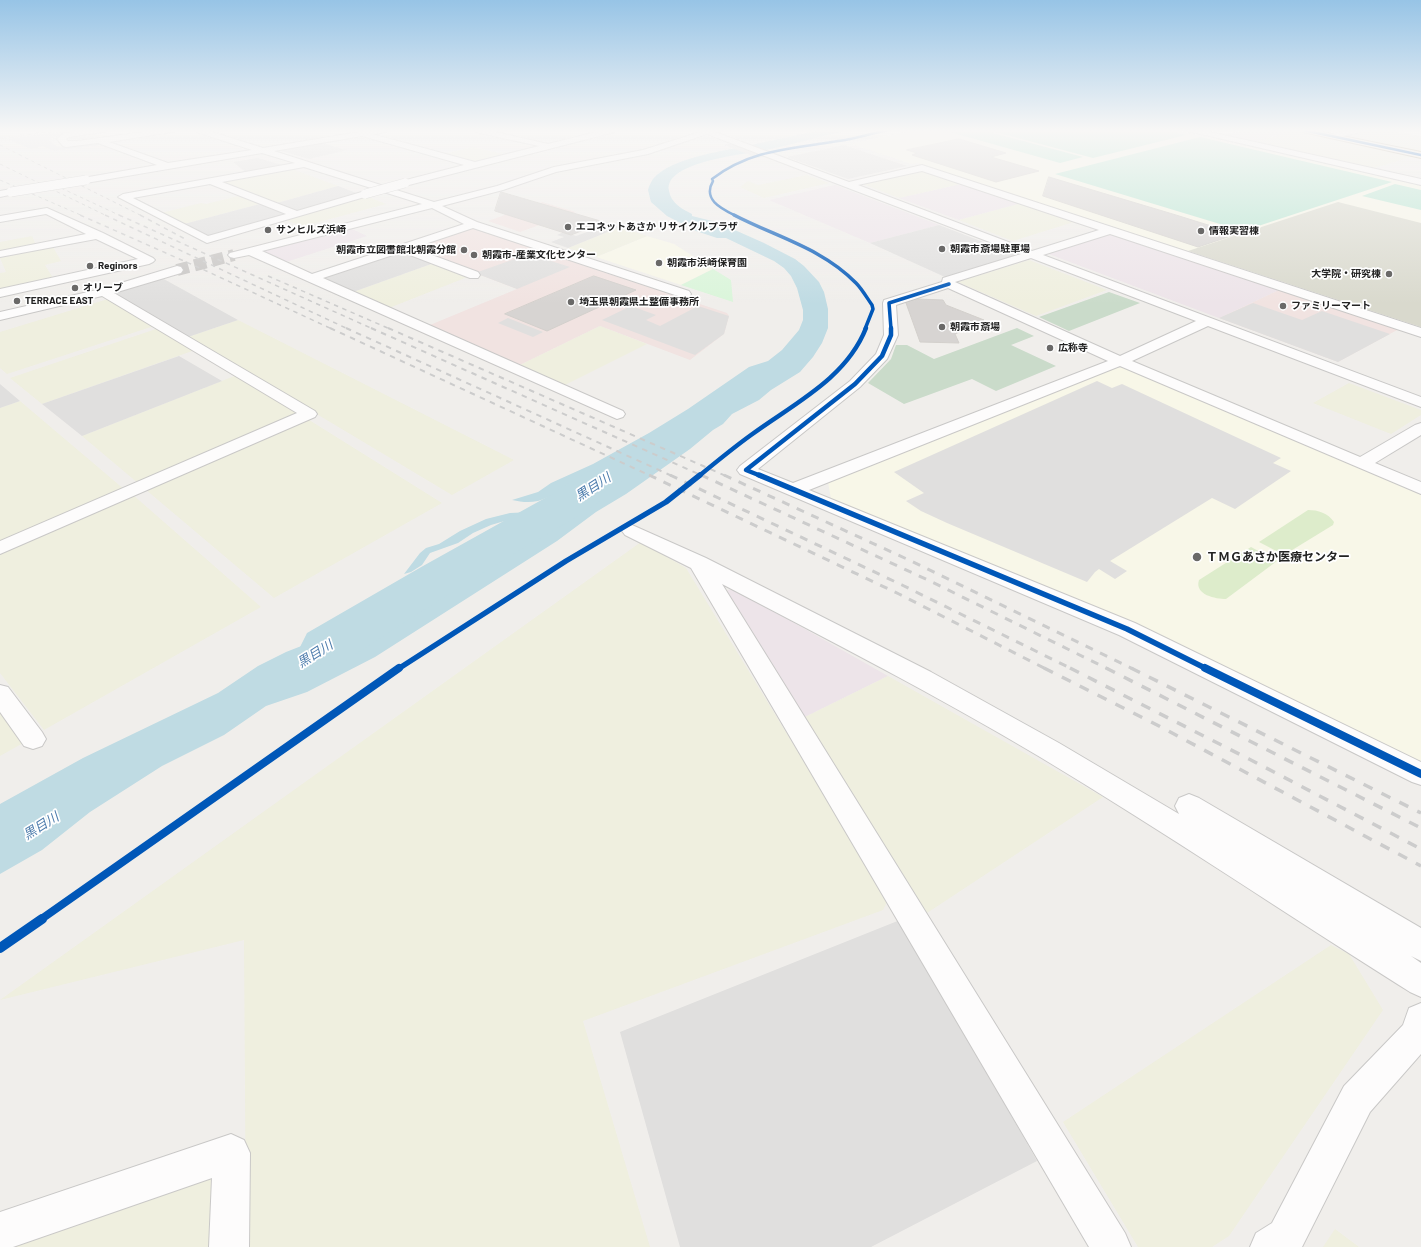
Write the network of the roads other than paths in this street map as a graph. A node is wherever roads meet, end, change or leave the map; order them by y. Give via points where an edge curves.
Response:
1 (35, 188) edge
2 (171, 188) edge
3 (230, 188) edge
4 (382, 188) edge
5 (386, 188) edge
6 (499, 188) edge
7 (856, 188) edge
8 (983, 188) edge
9 (0, 194) edge
10 (431, 204) junction
11 (296, 214) junction
12 (0, 219) edge
13 (473, 224) junction
14 (1110, 230) junction
15 (99, 235) junction
16 (402, 248) junction
17 (251, 251) junction
18 (0, 254) edge
19 (234, 255) tunnel mouth
20 (1032, 255) junction
21 (177, 270) tunnel mouth
22 (474, 275) dead end
23 (312, 278) junction
24 (949, 284) junction
25 (104, 292) junction
26 (0, 293) edge
27 (685, 294) dead end
28 (0, 316) edge
29 (1208, 321) junction
30 (1421, 333) edge
31 (1120, 361) junction
32 (1421, 402) edge
33 (617, 414) dead end
34 (1421, 428) edge
35 (1362, 463) junction
36 (794, 489) junction
37 (1421, 489) edge
38 (632, 531) dead end
39 (0, 548) edge
40 (699, 563) junction
41 (0, 694) edge
42 (33, 739) dead end
43 (1421, 774) edge
44 (1189, 806) dead end
45 (1421, 945) edge
46 (1421, 981) edge
47 (1421, 1020) edge
48 (0, 1232) edge
49 (229, 1247) edge
50 (1111, 1247) edge
51 (1270, 1247) edge

1 - 9 street, bridge
2 - 11 street via 123,197 207,240
3 - 11 street
4 - 10 street
5 - 11 street, bridge
6 - 10 street
7 - 20 street
8 - 14 street
10 - 13 street
10 - 17 street
12 - 15 street via 47,211
13 - 16 street
13 - 27 street
14 - 20 street
14 - 30 street
15 - 18 street
15 - 26 street via 149,260
16 - 22 street
16 - 23 street
17 - 19 street
17 - 23 street
20 - 24 street via 947,281
20 - 29 street
21 - 25 street
23 - 33 street
24 - 31 street
24 - 36 street via 888,303 891,335 882,356 855,384 746,470
25 - 28 street
25 - 39 street via 309,414
29 - 31 street
29 - 32 street
31 - 35 street
31 - 36 street
34 - 35 street
35 - 37 street
36 - 43 street via 1127,629
38 - 40 street
40 - 46 street via 1002,723 1101,781
40 - 50 street
41 - 42 street
44 - 45 street
47 - 51 street via 1415,1036 1357,1100 1286,1237
48 - 49 street via 231,1153

